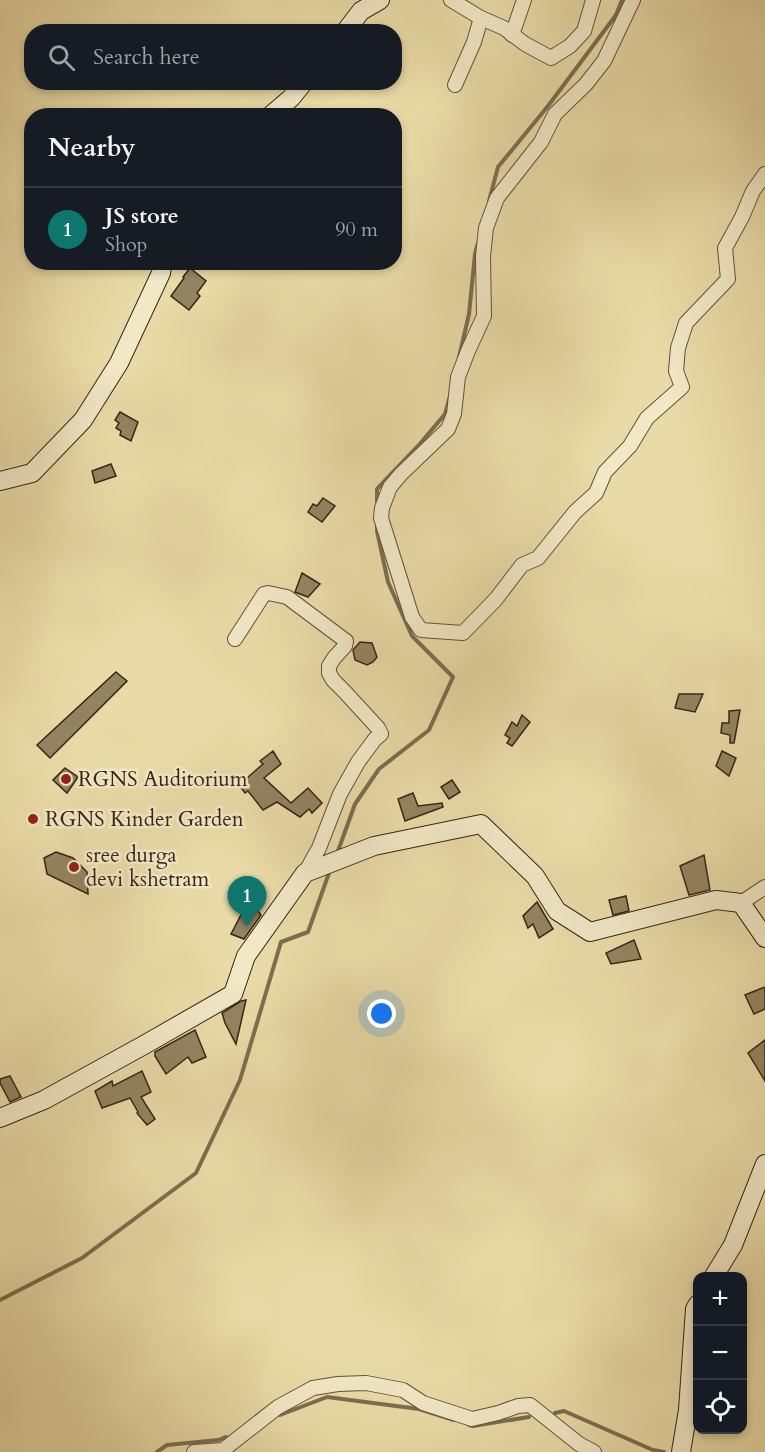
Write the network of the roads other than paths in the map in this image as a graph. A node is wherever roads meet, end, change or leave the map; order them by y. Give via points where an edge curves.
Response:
1 (380, 0) edge
2 (451, 0) edge
3 (524, 0) edge
4 (593, 0) edge
5 (633, 0) edge
6 (481, 18) junction
7 (351, 24) edge
8 (512, 34) junction
9 (455, 86) dead end
10 (298, 90) edge
11 (279, 108) edge
12 (765, 174) edge
13 (162, 270) edge
14 (0, 481) edge
15 (235, 639) dead end
16 (305, 873) junction
17 (765, 887) edge
18 (741, 903) junction
19 (765, 938) edge
20 (0, 1118) edge
21 (765, 1164) edge
22 (716, 1272) edge
23 (694, 1326) edge
24 (194, 1452) edge
25 (594, 1452) edge
26 (681, 1452) edge

1 - 7 street via 361,11
2 - 6 street
3 - 8 street
4 - 8 street via 584,31 551,58
5 - 12 street via 604,61 555,114 541,142 497,198 486,228 484,316 458,377 448,429 401,474 382,508 381,518 401,583 412,617 421,630 463,633 522,565 538,558 575,512 596,493 605,472 630,446 647,418 682,387 676,371 686,323 728,279 725,248
6 - 8 street
6 - 9 street
10 - 11 street
13 - 14 street via 119,363 83,420 32,473
15 - 16 street via 264,594 287,597 346,640 329,666 329,673 381,734 358,762 340,794
16 - 18 street via 374,846 481,824 535,876 557,911 590,932 716,900
16 - 20 street via 246,956 232,994 44,1100
17 - 18 street
18 - 19 street
21 - 22 street via 733,1245
23 - 26 street
24 - 25 street via 223,1450 278,1407 313,1388 366,1383 403,1390 423,1402 472,1419 530,1405

